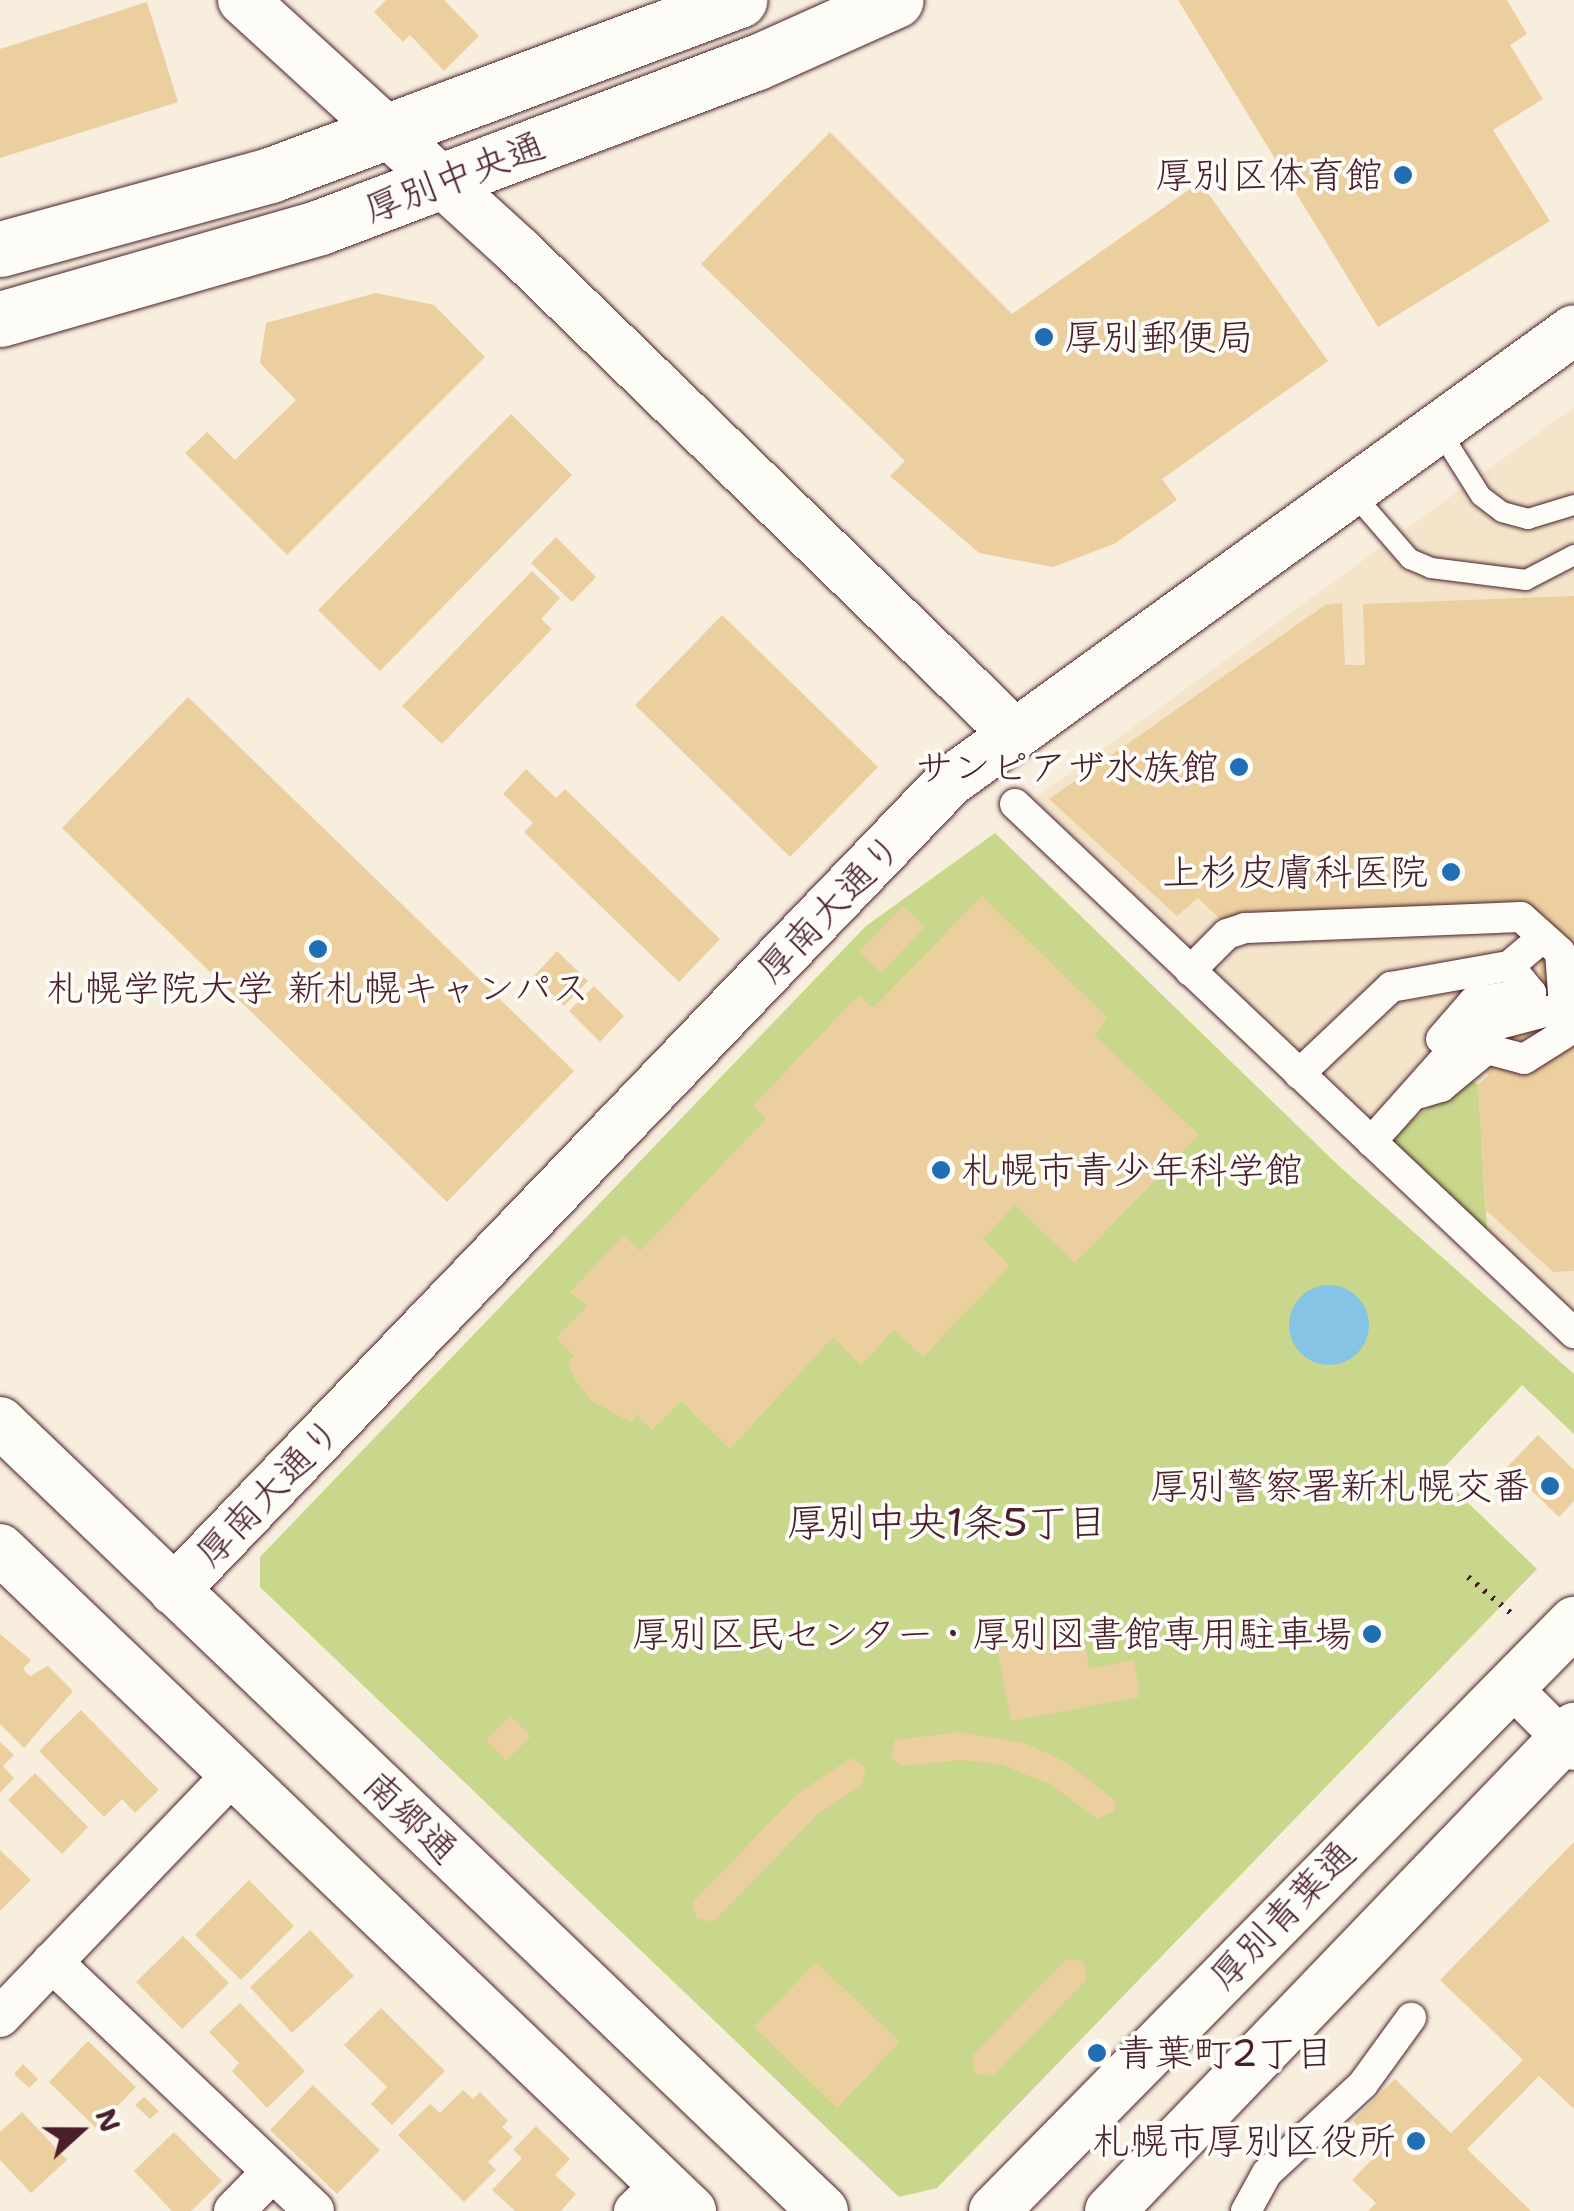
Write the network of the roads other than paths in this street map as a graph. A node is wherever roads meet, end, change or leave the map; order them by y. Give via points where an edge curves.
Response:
1 (243, 0) edge
2 (739, 0) edge
3 (896, 0) edge
4 (388, 132) junction
5 (442, 183) junction
6 (0, 249) edge
7 (0, 319) edge
8 (1574, 330) edge
9 (1438, 428) junction
10 (1351, 491) junction
11 (1574, 505) edge
12 (1574, 556) edge
13 (1014, 733) junction
14 (1015, 804) dead end
15 (1540, 936) junction
16 (1509, 966) junction
17 (1190, 971) junction
18 (1568, 1026) edge
19 (1478, 1043) junction
20 (1299, 1074) junction
21 (1366, 1137) junction
22 (1574, 1333) edge
23 (0, 1422) edge
24 (0, 1549) edge
25 (174, 1590) junction
26 (1574, 1622) edge
27 (1508, 1684) junction
28 (1570, 1739) edge
29 (235, 1772) junction
30 (52, 1962) junction
31 (0, 2017) edge
32 (1411, 2018) dead end
33 (272, 2172) junction
34 (662, 2202) edge
35 (234, 2211) edge
36 (314, 2211) edge
37 (823, 2211) edge
38 (994, 2211) edge
39 (1110, 2211) edge
40 (1246, 2211) edge

1 - 4 street
2 - 4 main road, 厚別中央通
3 - 5 main road, 厚別中央通 via 756,63
4 - 5 street
4 - 6 main road, 厚別中央通 via 270,175
5 - 7 main road, 厚別中央通 via 320,227
5 - 13 street
8 - 9 street, 厚南大通り
9 - 10 street, 厚南大通り
9 - 11 lane via 1472,482 1502,512 1528,519
10 - 12 lane via 1410,559 1464,575 1526,580
10 - 13 street, 厚南大通り
13 - 25 street, 厚南大通り via 949,782
14 - 17 street
15 - 16 street
15 - 17 street via 1521,916 1245,928 1226,934
15 - 18 street via 1560,952
16 - 20 street via 1390,987
16 - 21 street via 1531,993 1472,1002
17 - 20 street
18 - 19 street
18 - 19 street via 1524,1059
19 - 21 street
20 - 21 street
21 - 22 street
23 - 25 street, 南郷通
24 - 29 street
25 - 37 street, 南郷通
26 - 27 street, 厚別青葉通
27 - 28 street
27 - 38 street, 厚別青葉通
28 - 39 street
29 - 30 street
29 - 34 street
30 - 31 street
30 - 33 street
32 - 40 street via 1363,2084 1267,2173
33 - 35 street
33 - 36 street

